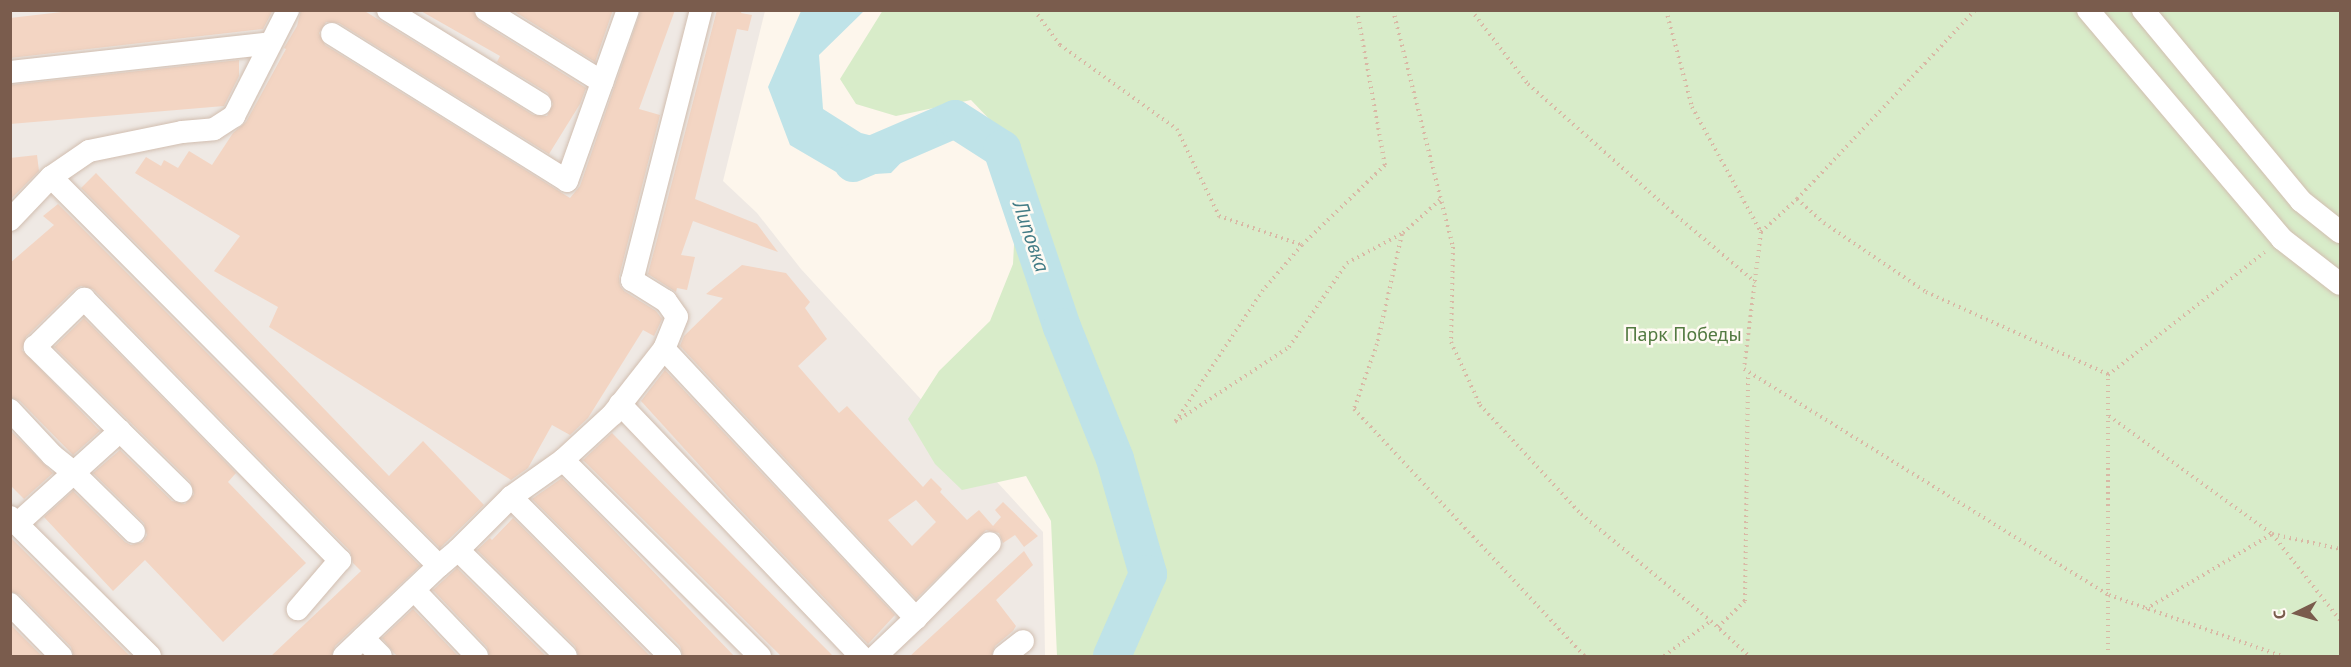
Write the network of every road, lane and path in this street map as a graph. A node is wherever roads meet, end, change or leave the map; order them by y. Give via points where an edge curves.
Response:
1 (288, 10) edge
2 (388, 10) edge
3 (486, 10) edge
4 (628, 10) edge
5 (701, 10) edge
6 (1034, 10) edge
7 (1357, 10) edge
8 (1393, 10) edge
9 (1471, 10) edge
10 (1666, 10) edge
11 (1975, 10) edge
12 (2088, 10) edge
13 (2142, 10) edge
14 (332, 34) dead end
15 (264, 44) dead end
16 (10, 72) edge
17 (602, 82) junction
18 (540, 104) dead end
19 (51, 177) junction
20 (1441, 199) junction
21 (1797, 199) junction
22 (10, 220) edge
23 (1761, 232) junction
24 (2340, 232) edge
25 (1403, 233) junction
26 (2282, 239) junction
27 (1302, 245) junction
28 (1755, 282) junction
29 (2340, 284) edge
30 (664, 349) junction
31 (1748, 372) junction
32 (2108, 375) junction
33 (620, 404) junction
34 (10, 410) edge
35 (2108, 416) junction
36 (120, 431) junction
37 (563, 460) junction
38 (74, 472) junction
39 (181, 491) dead end
40 (511, 497) junction
41 (14, 520) edge
42 (134, 532) dead end
43 (2272, 534) junction
44 (990, 543) dead end
45 (2340, 549) edge
46 (458, 550) junction
47 (439, 566) junction
48 (414, 590) junction
49 (2109, 595) junction
50 (10, 604) edge
51 (298, 609) dead end
52 (2146, 609) junction
53 (916, 618) junction
54 (2340, 620) edge
55 (1711, 621) junction
56 (1718, 627) junction
57 (363, 638) junction
58 (1023, 641) dead end
59 (61, 657) edge
60 (150, 657) edge
61 (344, 657) edge
62 (381, 657) edge
63 (477, 657) edge
64 (566, 657) edge
65 (670, 657) edge
66 (760, 657) edge
67 (861, 657) edge
68 (876, 657) edge
69 (1004, 657) edge
70 (1584, 657) edge
71 (1664, 657) edge
72 (1749, 657) edge
73 (2108, 657) edge
74 (2281, 657) edge

1 - 19 street via 234,116 214,129 89,151
2 - 18 street
3 - 17 street
4 - 17 street
5 - 30 street via 632,280 666,301 677,317
6 - 27 path via 1060,45 1177,129 1219,216
7 - 27 path via 1385,165
8 - 20 path
9 - 28 path via 1528,84
10 - 23 path via 1692,107
11 - 21 path
12 - 26 street
13 - 24 street via 2301,201
14 - 17 street via 567,181
15 - 16 street
19 - 22 street
19 - 47 street
20 - 25 path
20 - 55 path via 1453,247 1451,342 1480,405 1581,514
21 - 23 path
21 - 32 path via 1824,223 1926,292
23 - 28 path
25 - 27 path via 1347,263 1289,347 1175,422 1263,290
25 - 70 path via 1377,344 1354,409
26 - 29 street
26 - 32 path
28 - 31 path via 1744,369
30 - 33 street
30 - 53 street
31 - 49 path
31 - 56 path via 1745,601
32 - 35 path
33 - 37 street
33 - 67 street
34 - 38 street
35 - 43 path
35 - 49 path
36 - 38 street
36 - 39 street
36 - 51 street via 35,347 84,299 340,560
37 - 40 street
37 - 66 street
38 - 41 street
38 - 42 street
40 - 46 street
40 - 65 street
41 - 60 street
43 - 45 path
43 - 52 path
43 - 54 path
44 - 53 street
46 - 47 street
46 - 64 street
47 - 48 street
48 - 57 street
48 - 63 street
49 - 52 path
49 - 73 path
50 - 59 street
52 - 74 path
53 - 68 street
55 - 56 path
55 - 71 path
56 - 72 path
57 - 61 street
57 - 62 street
58 - 69 street

